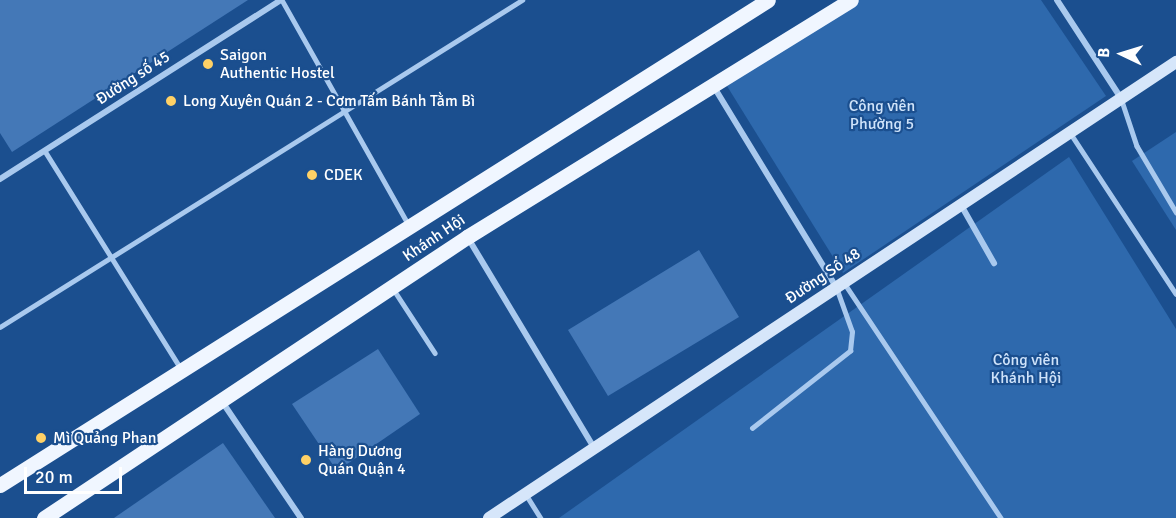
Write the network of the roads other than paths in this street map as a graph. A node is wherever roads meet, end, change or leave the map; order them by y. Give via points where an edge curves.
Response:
1 (281, 0) edge
2 (522, 0) edge
3 (768, 0) edge
4 (1057, 0) edge
5 (847, 1) edge
6 (1176, 62) edge
7 (714, 87) junction
8 (1121, 98) junction
9 (344, 111) junction
10 (1070, 132) junction
11 (45, 151) junction
12 (0, 179) edge
13 (960, 204) junction
14 (1176, 212) edge
15 (409, 226) junction
16 (467, 237) junction
17 (114, 256) junction
18 (994, 263) dead end
19 (840, 285) junction
20 (393, 288) junction
21 (1176, 294) edge
22 (0, 327) edge
23 (435, 353) dead end
24 (182, 370) junction
25 (223, 403) junction
26 (753, 428) dead end
27 (594, 448) junction
28 (0, 485) edge
29 (526, 494) junction
30 (44, 518) edge
31 (301, 518) edge
32 (489, 518) edge
33 (541, 518) edge
34 (1001, 518) edge

1 - 9 lane
1 - 11 street, Đường số 45
2 - 9 lane
3 - 15 main road, Khánh Hội
4 - 8 street
5 - 7 main road, Khánh Hội
6 - 8 street, Đường Số 48
7 - 16 main road, Khánh Hội
7 - 19 street
8 - 10 street, Đường Số 48
8 - 14 lane via 1137,146
9 - 15 lane
9 - 17 lane
10 - 13 street, Đường Số 48
10 - 21 lane
11 - 12 street, Đường số 45
11 - 17 lane
13 - 18 street
13 - 19 street, Đường Số 48
15 - 24 main road, Khánh Hội
16 - 20 main road, Khánh Hội
16 - 27 street
17 - 22 lane
17 - 24 lane
19 - 26 lane via 852,332 850,351
19 - 27 street, Đường Số 48
19 - 34 lane
20 - 23 lane
20 - 25 main road, Khánh Hội
24 - 28 main road, Khánh Hội
25 - 30 main road, Khánh Hội
25 - 31 street
27 - 29 street, Đường Số 48
29 - 32 street, Đường Số 48
29 - 33 lane

